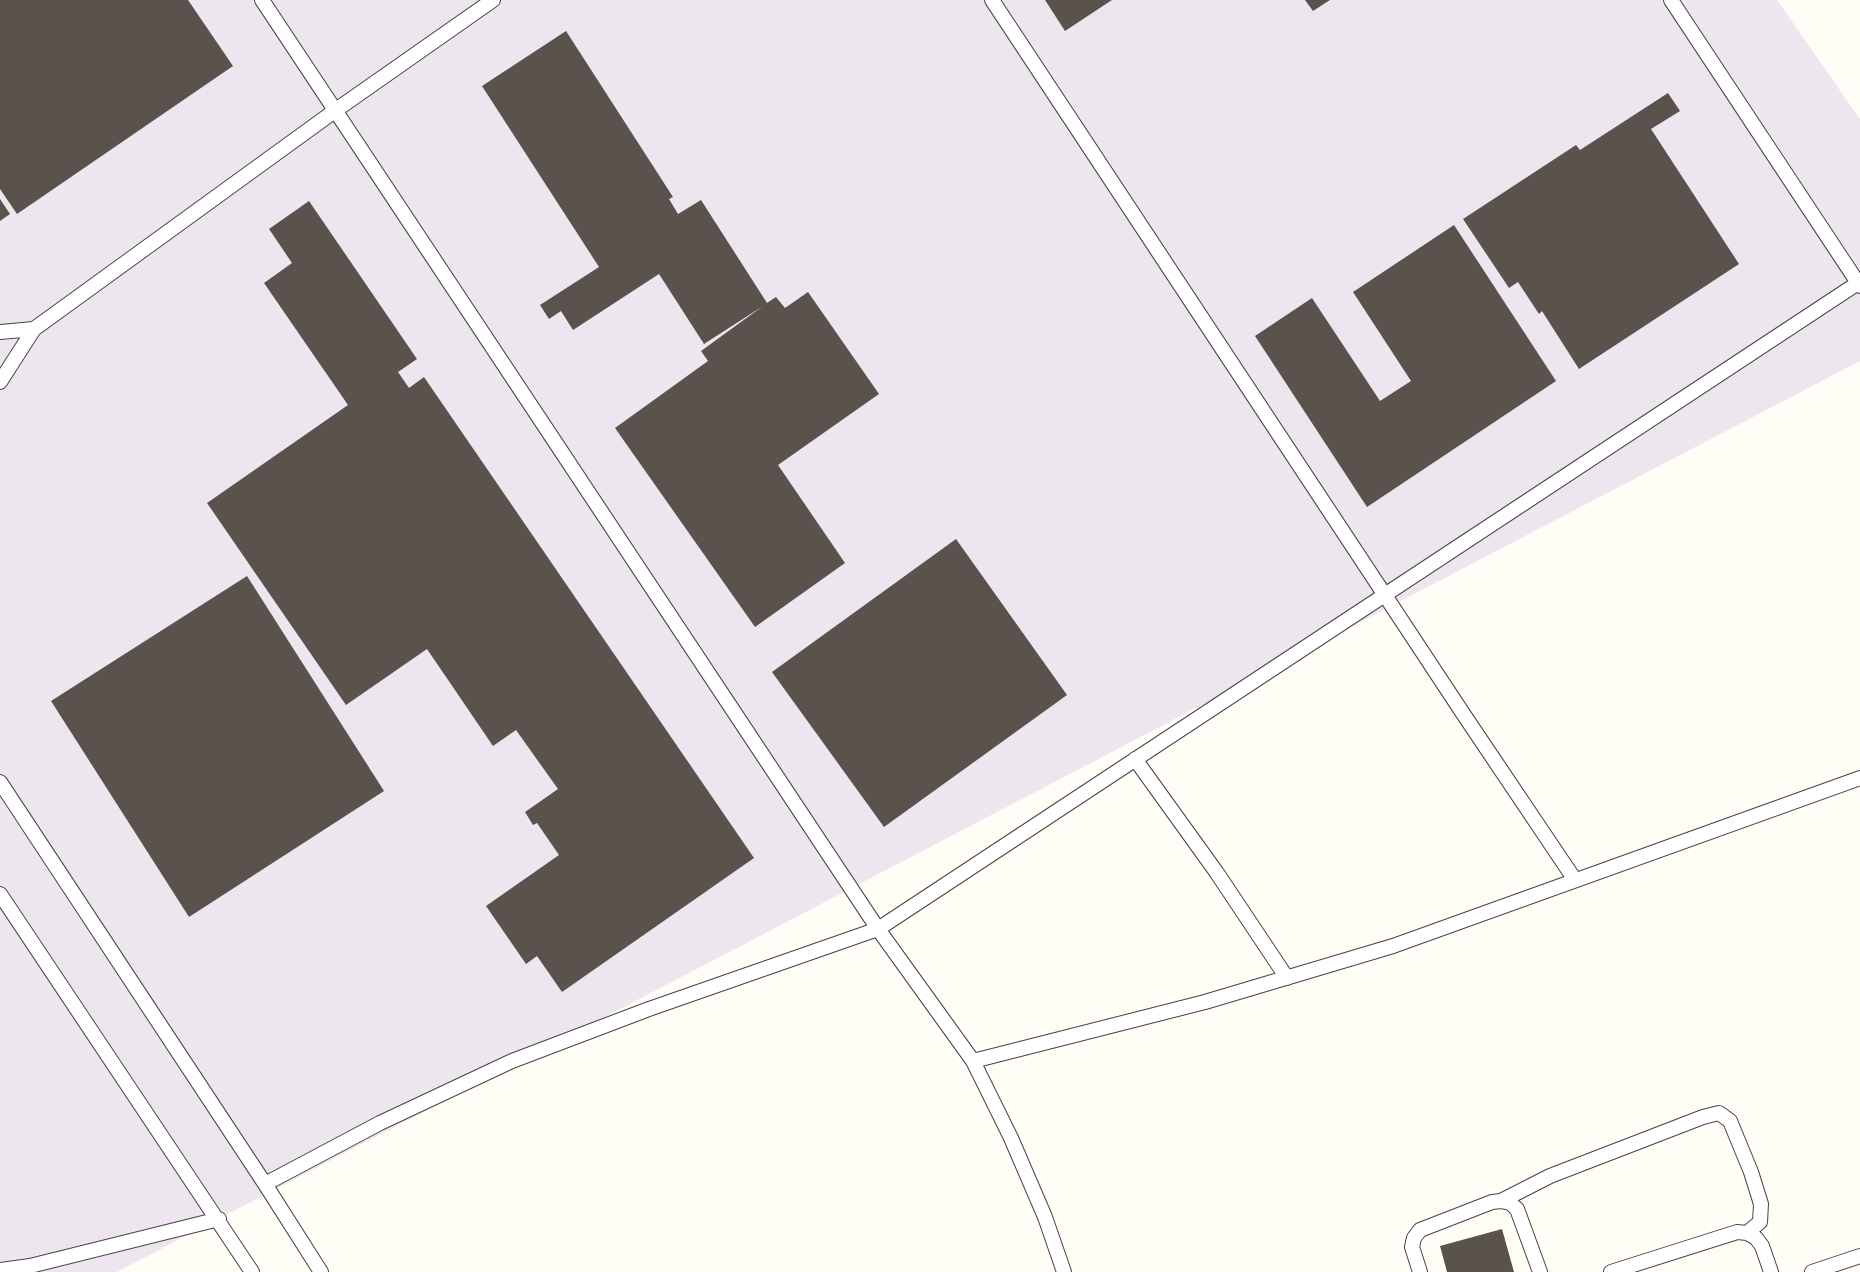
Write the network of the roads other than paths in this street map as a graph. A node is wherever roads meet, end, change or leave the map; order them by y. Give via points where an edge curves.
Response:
1 (262, 0) edge
2 (493, 0) edge
3 (992, 0) edge
4 (1672, 0) edge
5 (336, 110) junction
6 (1859, 284) edge
7 (34, 329) junction
8 (0, 332) edge
9 (0, 382) edge
10 (1385, 594) junction
11 (1135, 759) junction
12 (1860, 778) edge
13 (0, 782) edge
14 (1575, 880) junction
15 (0, 894) edge
16 (878, 929) junction
17 (1287, 978) junction
18 (973, 1061) junction
19 (266, 1184) junction
20 (1501, 1201) junction
21 (218, 1219) junction
22 (1747, 1233) junction
23 (1860, 1256) edge
24 (0, 1270) edge
25 (252, 1272) edge
26 (321, 1272) edge
27 (1064, 1272) edge
28 (1420, 1272) edge
29 (1540, 1272) edge
30 (1611, 1272) edge
31 (1770, 1272) edge
32 (1812, 1272) edge

1 - 5 lane
2 - 5 lane
3 - 10 lane
4 - 6 lane
5 - 7 lane
5 - 16 lane
6 - 10 lane
7 - 8 lane
7 - 9 lane
10 - 11 lane
10 - 14 lane
11 - 16 lane
11 - 17 lane
12 - 14 lane
13 - 19 lane
14 - 17 lane via 1393,946
15 - 21 lane
16 - 18 lane
16 - 19 lane via 512,1061 380,1123
17 - 18 lane
18 - 27 lane via 1011,1138 1045,1217
19 - 26 lane
20 - 22 lane via 1550,1176 1719,1113 1730,1122 1761,1204 1760,1222
20 - 28 lane via 1420,1230 1412,1247
20 - 29 lane via 1517,1209
21 - 24 lane via 30,1266
21 - 25 lane
22 - 30 lane via 1737,1232
22 - 31 lane via 1762,1246
23 - 32 lane

